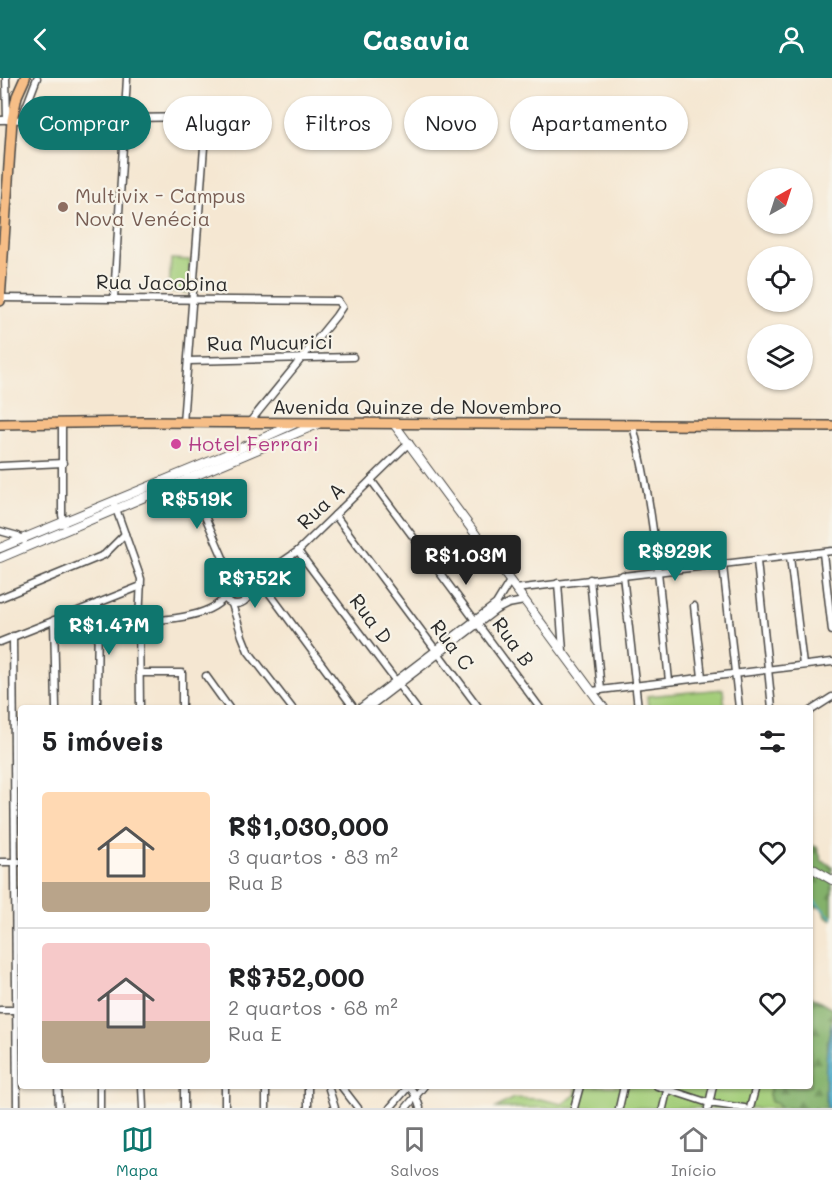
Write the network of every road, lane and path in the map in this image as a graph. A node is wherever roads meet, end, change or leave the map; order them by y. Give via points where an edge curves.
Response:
1 (6, 78) edge
2 (25, 78) edge
3 (37, 78) edge
4 (127, 78) edge
5 (126, 96) edge
6 (151, 118) edge
7 (10, 120) edge
8 (123, 150) edge
9 (114, 298) junction
10 (0, 299) edge
11 (192, 300) junction
12 (353, 357) dead end
13 (301, 360) junction
14 (188, 361) junction
15 (62, 423) junction
16 (183, 423) junction
17 (249, 423) junction
18 (1, 424) edge
19 (294, 424) junction
20 (318, 424) junction
21 (394, 424) junction
22 (633, 426) junction
23 (832, 426) edge
24 (409, 443) junction
25 (63, 463) junction
26 (0, 466) edge
27 (187, 476) junction
28 (371, 480) junction
29 (114, 501) junction
30 (117, 510) junction
31 (335, 515) junction
32 (63, 522) junction
33 (0, 531) edge
34 (65, 531) junction
35 (125, 534) junction
36 (22, 538) junction
37 (27, 547) junction
38 (0, 548) edge
39 (298, 551) junction
40 (832, 551) edge
41 (823, 553) junction
42 (790, 557) junction
43 (0, 558) edge
44 (757, 561) junction
45 (723, 566) junction
46 (657, 572) junction
47 (623, 575) junction
48 (231, 576) junction
49 (259, 579) junction
50 (590, 579) junction
51 (510, 581) junction
52 (558, 583) junction
53 (250, 584) junction
54 (141, 586) junction
55 (515, 589) junction
56 (0, 598) edge
57 (224, 598) junction
58 (524, 601) junction
59 (98, 603) junction
60 (232, 604) junction
61 (694, 606) dead end
62 (54, 620) junction
63 (139, 621) junction
64 (477, 621) junction
65 (832, 632) edge
66 (13, 636) junction
67 (0, 642) edge
68 (437, 652) junction
69 (563, 653) junction
70 (832, 662) edge
71 (803, 665) junction
72 (769, 669) junction
73 (139, 673) junction
74 (736, 673) junction
75 (206, 676) dead end
76 (702, 677) junction
77 (669, 681) junction
78 (397, 682) junction
79 (635, 686) junction
80 (601, 690) junction
81 (592, 691) junction
82 (832, 697) edge
83 (56, 705) edge
84 (97, 705) edge
85 (140, 705) edge
86 (182, 705) edge
87 (227, 705) edge
88 (290, 705) edge
89 (352, 705) edge
90 (364, 705) edge
91 (371, 705) edge
92 (414, 705) edge
93 (477, 705) edge
94 (538, 705) edge
95 (602, 705) edge
96 (638, 705) edge
97 (739, 705) edge
98 (772, 705) edge
99 (813, 709) edge
100 (0, 862) edge
101 (18, 862) edge
102 (813, 869) edge
103 (832, 880) edge
104 (0, 1010) edge
105 (18, 1010) edge
106 (18, 1059) edge
107 (58, 1089) edge
108 (100, 1089) edge
109 (142, 1089) edge
110 (184, 1089) edge
111 (225, 1089) edge
112 (266, 1089) edge
113 (308, 1089) edge
114 (329, 1089) edge
115 (343, 1089) edge
116 (405, 1089) edge
117 (408, 1089) edge
118 (423, 1089) edge
119 (579, 1089) edge
120 (623, 1089) edge
121 (667, 1089) edge
122 (669, 1089) edge
123 (712, 1089) edge
124 (755, 1089) edge
125 (418, 1104) edge
126 (709, 1106) edge
127 (17, 1108) edge
128 (59, 1108) edge
129 (100, 1108) edge
130 (142, 1108) edge
131 (184, 1108) edge
132 (225, 1108) edge
133 (266, 1108) edge
134 (308, 1108) edge
135 (335, 1108) edge
136 (358, 1108) edge
137 (390, 1108) edge
138 (406, 1108) edge
139 (574, 1108) edge
140 (619, 1108) edge
141 (663, 1108) edge
142 (744, 1108) edge
143 (750, 1108) edge

1 - 7 street
2 - 7 main road
3 - 7 street
4 - 5 street
6 - 11 street via 195,117 204,123
7 - 10 main road
8 - 9 street
9 - 10 street, Rua Jacobina
9 - 11 street, Rua Jacobina
11 - 13 street, Rua Jacobina via 338,301 342,307
11 - 14 street
12 - 13 street, Rua Mucurici
13 - 14 street, Rua Mucurici
13 - 17 street
14 - 16 street
15 - 16 main road, Avenida Quinze de Novembro
15 - 18 main road, Avenida Quinze de Novembro
15 - 25 street
16 - 17 main road, Avenida Quinze de Novembro
17 - 19 main road, Avenida Quinze de Novembro
19 - 20 main road, Avenida Quinze de Novembro
19 - 27 street
20 - 21 main road, Avenida Quinze de Novembro
20 - 27 street
21 - 22 main road, Avenida Quinze de Novembro
21 - 24 street
22 - 23 main road, Avenida Quinze de Novembro
22 - 46 street
24 - 28 street, Rua A
24 - 51 street
25 - 26 street
25 - 32 street
27 - 29 street
27 - 30 street
27 - 48 street
28 - 31 street, Rua A
28 - 64 street, Rua B
29 - 30 street
29 - 32 street
30 - 34 street
30 - 35 street
31 - 39 street, Rua A
31 - 68 street, Rua C
32 - 34 street
32 - 36 street
33 - 36 street
34 - 37 street
35 - 54 street
35 - 56 street via 104,555
36 - 37 street
36 - 38 street
37 - 43 street
39 - 49 street, Rua A
39 - 78 street, Rua D
40 - 41 street
41 - 42 street
41 - 65 street
42 - 44 street
42 - 71 street
44 - 45 street
44 - 72 street
45 - 46 street
45 - 74 street
46 - 47 street
46 - 77 street
47 - 50 street
47 - 79 street
48 - 53 street via 244,577
48 - 57 street via 222,588
49 - 53 street, Rua A
49 - 89 street
50 - 52 street
50 - 80 street
51 - 55 street
51 - 64 street via 496,604
52 - 55 street
52 - 69 street
53 - 60 street via 246,601
54 - 59 street
54 - 63 street
55 - 58 street
57 - 60 street
57 - 63 street via 211,608 190,615
58 - 64 street via 501,607
58 - 69 street
59 - 62 street
59 - 84 street
60 - 88 street via 248,651
61 - 76 street
62 - 66 street
62 - 83 street
63 - 73 street
64 - 68 street
64 - 94 street, Rua B
66 - 67 street
66 - 101 street
68 - 78 street
68 - 93 street, Rua C
69 - 81 street
70 - 71 street
71 - 72 street
72 - 74 street
72 - 98 street
73 - 85 street
73 - 86 street via 182,673
74 - 76 street
74 - 97 street
75 - 87 street
76 - 77 street
77 - 79 street
78 - 90 street
78 - 91 street
78 - 92 street, Rua D
79 - 80 street
79 - 96 street
80 - 81 street
81 - 95 street
82 - 99 street
100 - 101 street
102 - 103 street
104 - 105 street
106 - 127 street
107 - 128 street
108 - 129 street
109 - 130 street
110 - 131 street
111 - 132 street
112 - 133 street
113 - 134 street
114 - 135 street
115 - 136 street
116 - 137 street
117 - 125 street
118 - 125 street
119 - 139 street
120 - 140 street
121 - 141 street
122 - 126 street
123 - 126 street
124 - 143 street
125 - 138 street
126 - 142 street

